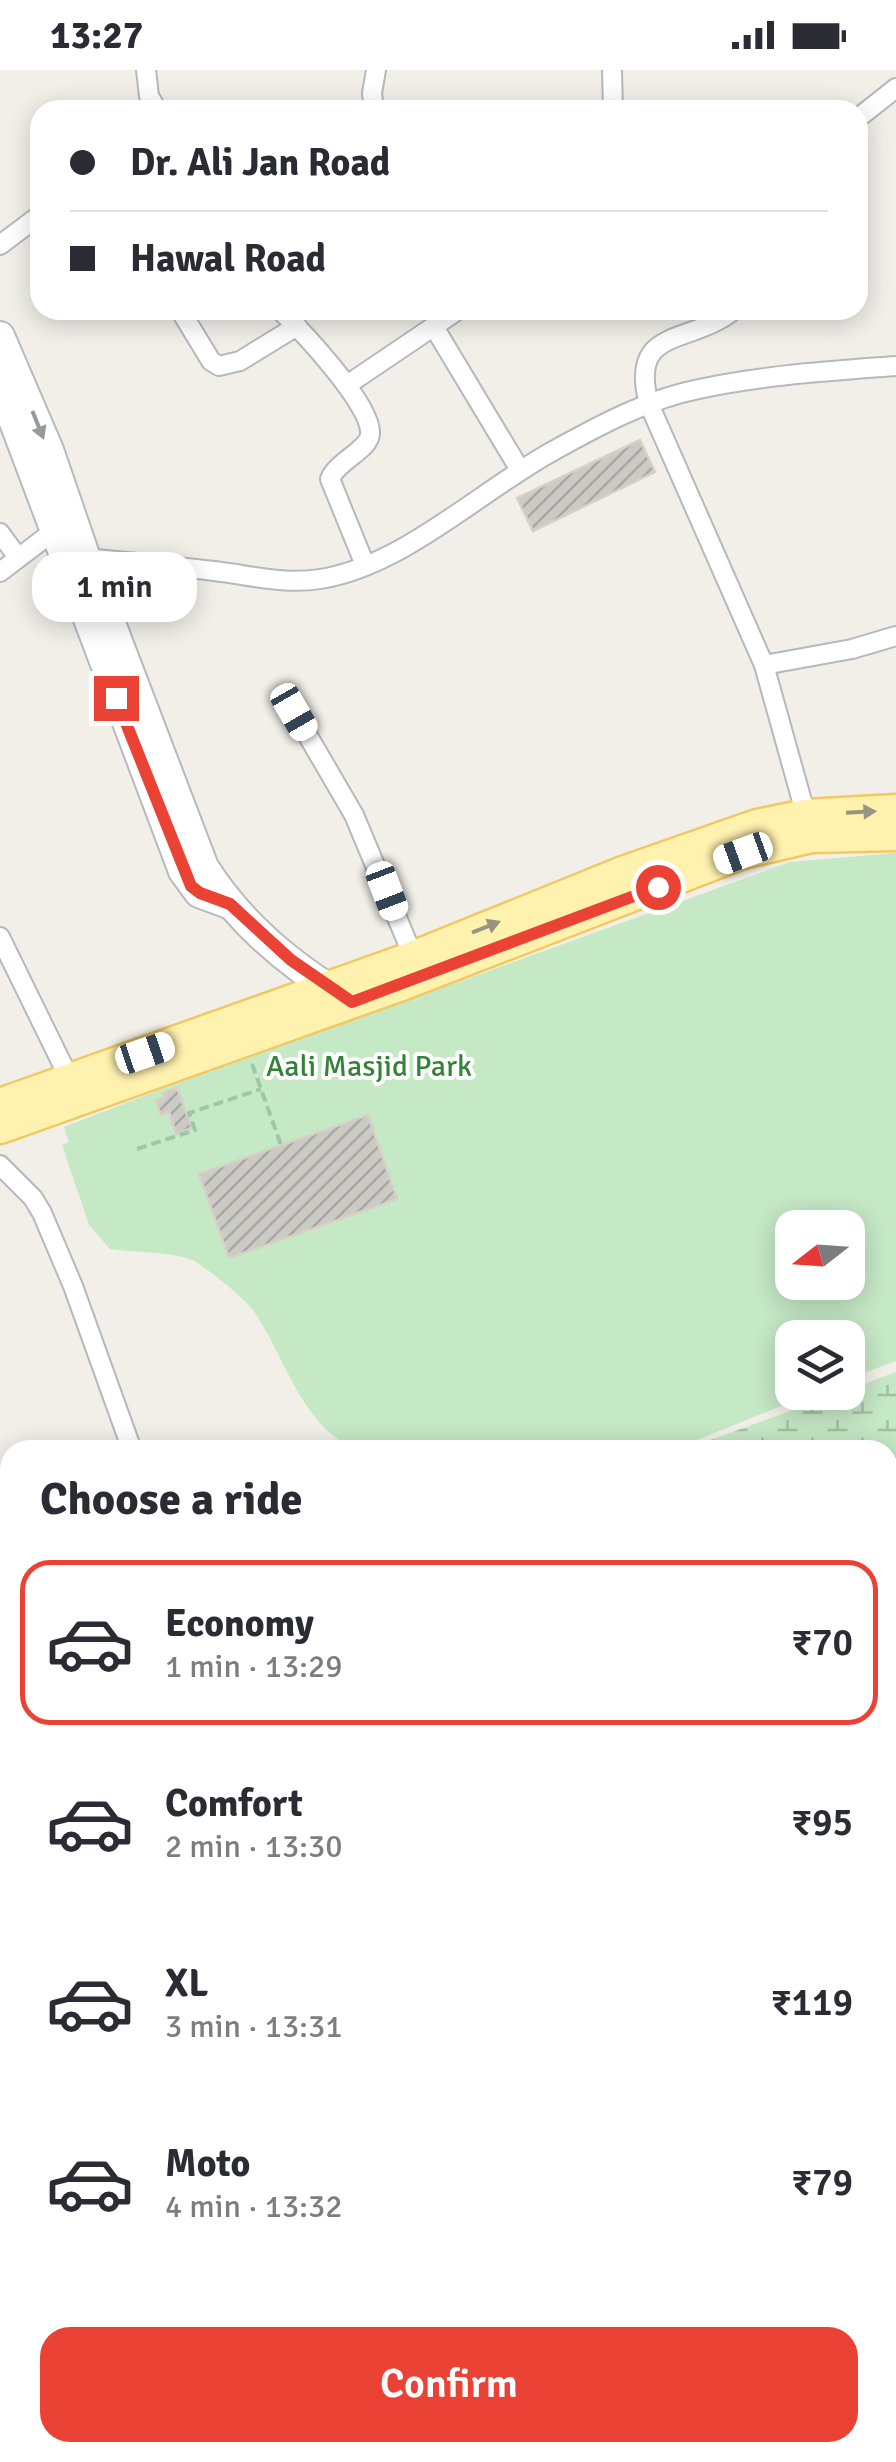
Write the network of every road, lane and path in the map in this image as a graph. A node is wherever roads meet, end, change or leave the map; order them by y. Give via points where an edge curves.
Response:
1 (146, 70) edge
2 (376, 70) edge
3 (612, 70) edge
4 (896, 88) edge
5 (152, 100) edge
6 (373, 100) edge
7 (613, 100) edge
8 (868, 110) edge
9 (30, 223) edge
10 (0, 245) edge
11 (186, 320) edge
12 (290, 320) edge
13 (444, 320) edge
14 (721, 320) edge
15 (296, 326) junction
16 (434, 327) junction
17 (0, 336) edge
18 (896, 366) edge
19 (347, 385) junction
20 (0, 386) edge
21 (649, 404) junction
22 (520, 470) junction
23 (64, 524) junction
24 (0, 534) edge
25 (18, 556) junction
26 (86, 558) junction
27 (366, 565) junction
28 (0, 572) edge
29 (896, 636) edge
30 (764, 665) junction
31 (294, 712) dead end
32 (896, 810) edge
33 (809, 826) junction
34 (896, 834) edge
35 (230, 904) junction
36 (0, 937) edge
37 (417, 967) junction
38 (340, 995) junction
39 (244, 1040) junction
40 (187, 1050) junction
41 (70, 1080) junction
42 (261, 1089) junction
43 (0, 1104) edge
44 (0, 1128) edge
45 (280, 1145) dead end
46 (137, 1149) dead end
47 (0, 1165) edge
48 (128, 1440) edge

1 - 5 street
2 - 6 street
3 - 7 street
4 - 8 street
9 - 10 street
11 - 15 street via 219,366 240,361
12 - 15 street
13 - 16 street
14 - 21 street via 648,354 642,368
15 - 19 street
16 - 19 street
16 - 22 street
17 -> 23 main road
18 - 21 street via 785,375
19 - 27 street via 370,435 330,478
20 - 23 main road
21 - 22 street
21 - 30 street
22 - 27 street
23 - 25 street
23 - 26 main road
23 - 35 main road via 183,871 200,893
24 - 25 street
25 - 28 street
26 - 27 street via 278,581 322,579
26 - 35 main road via 187,830
29 - 30 street
30 - 33 street
31 - 37 street via 354,815
33 -> 32 main road
33 - 34 main road
33 - 37 main road via 757,825 662,858
35 - 38 main road
36 - 41 street
37 - 38 main road
38 - 39 main road
38 - 40 main road
39 - 40 main road
39 - 42 path
40 - 41 main road
40 - 44 main road
41 - 43 main road
42 - 45 path
42 - 46 path via 189,1113 195,1130
47 - 48 street via 42,1213

